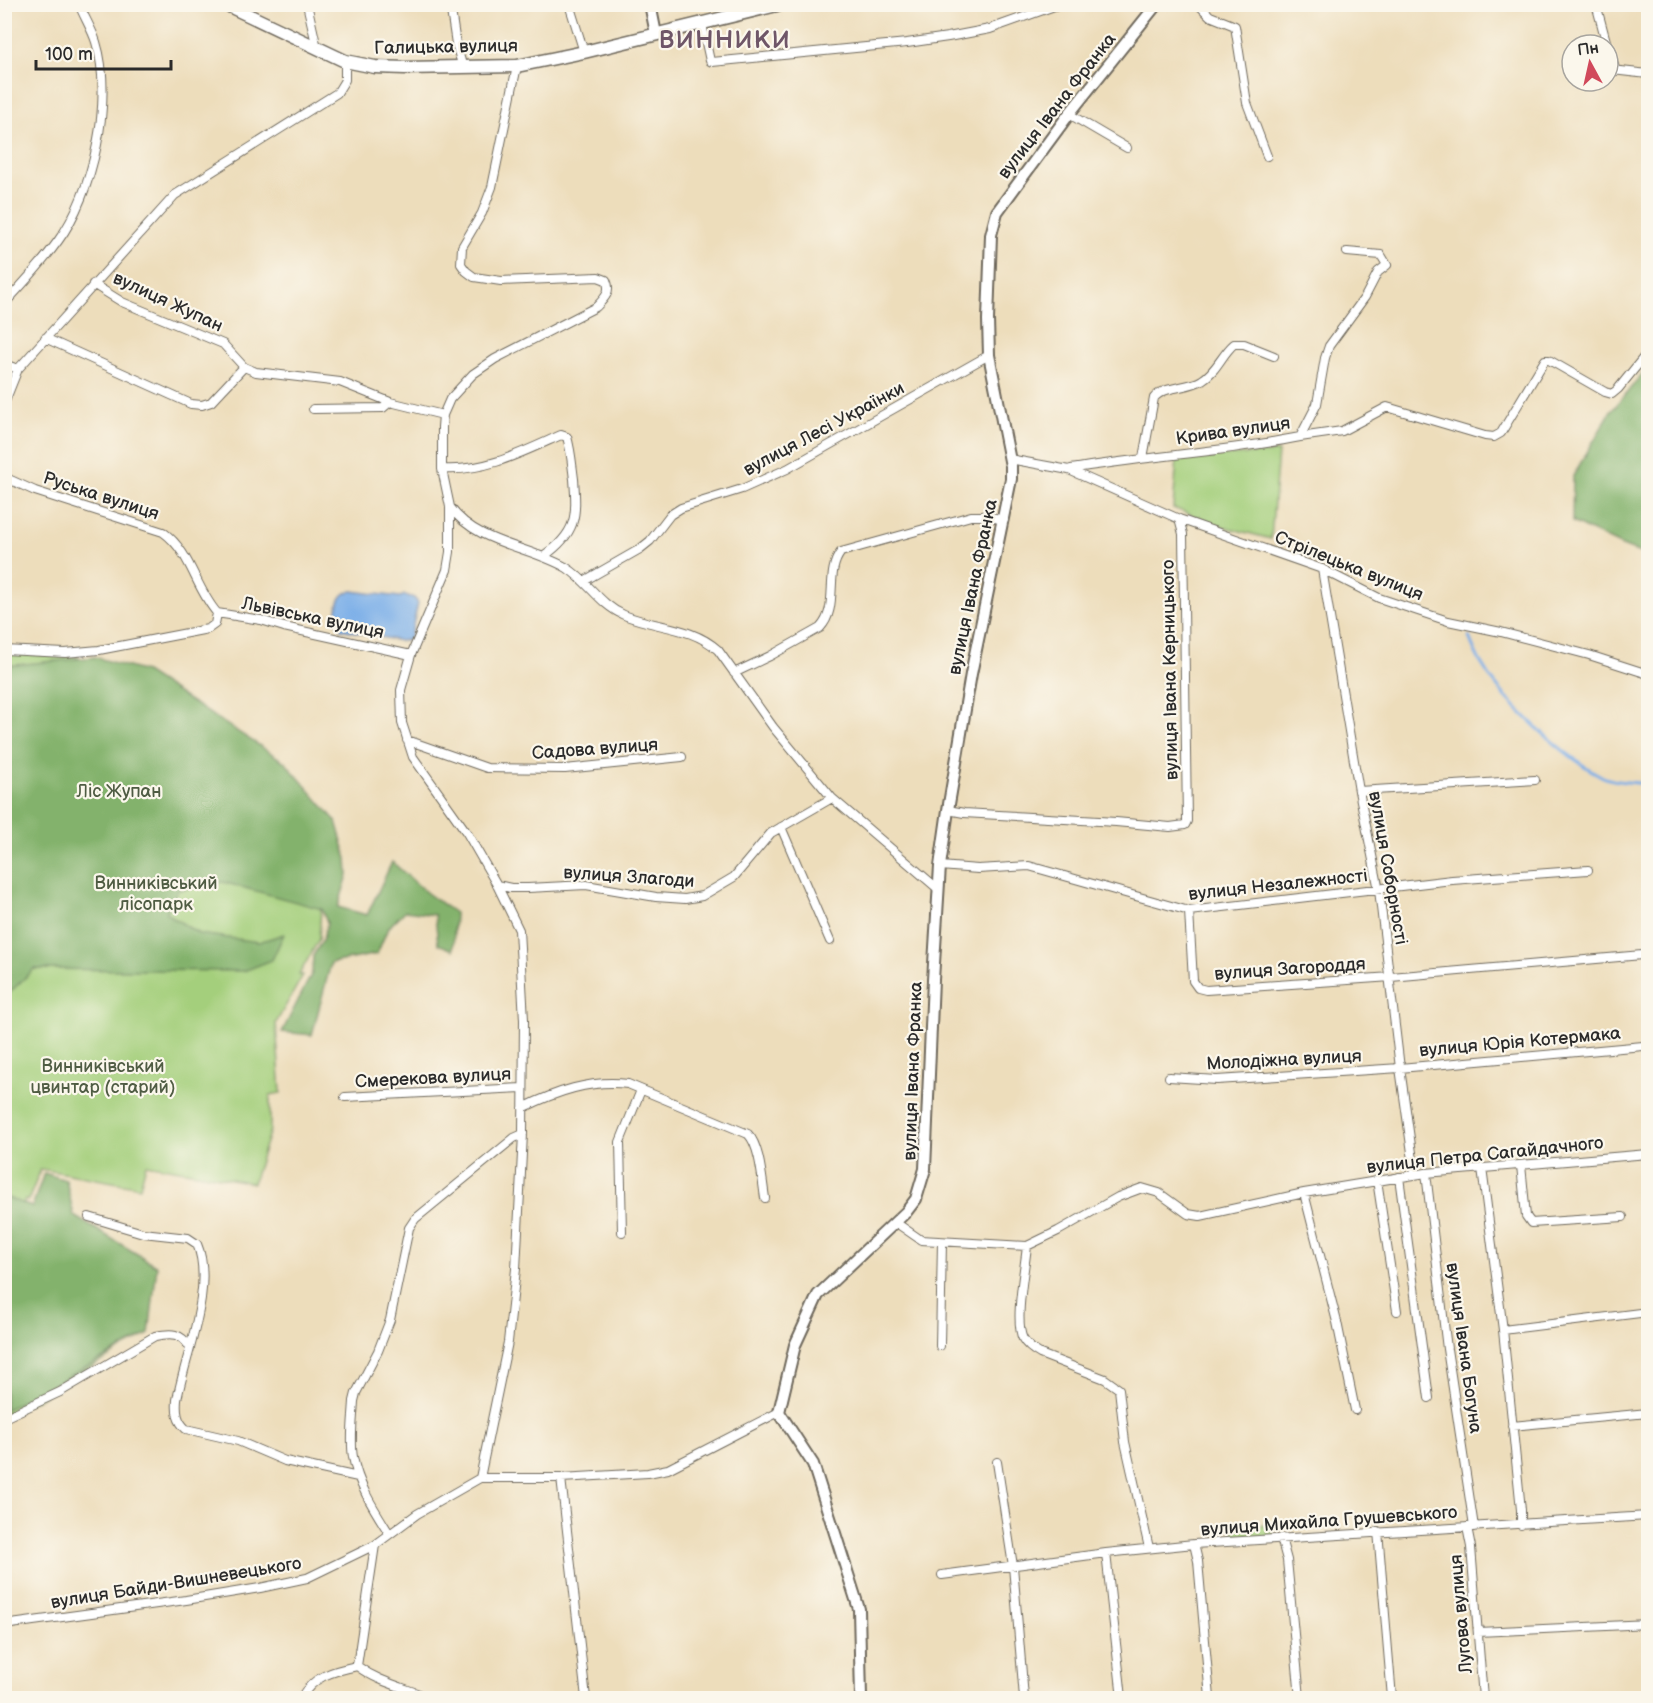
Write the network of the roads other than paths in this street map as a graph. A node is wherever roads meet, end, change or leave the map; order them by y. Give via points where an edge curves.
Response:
1 (79, 4) edge
2 (225, 4) edge
3 (307, 4) edge
4 (450, 4) edge
5 (569, 4) edge
6 (650, 4) edge
7 (781, 4) edge
8 (1060, 4) edge
9 (1158, 4) edge
10 (1198, 4) edge
11 (1596, 4) edge
12 (702, 24) junction
13 (1603, 33) edge
14 (656, 34) junction
15 (317, 48) junction
16 (584, 52) junction
17 (345, 61) junction
18 (517, 66) junction
19 (463, 68) junction
20 (1620, 72) edge
21 (1648, 74) edge
22 (1069, 114) junction
23 (1127, 148) dead end
24 (1267, 156) dead end
25 (1347, 252) dead end
26 (93, 284) junction
27 (4, 304) edge
28 (45, 338) junction
29 (1648, 352) edge
30 (989, 356) junction
31 (1274, 356) dead end
32 (4, 364) edge
33 (244, 367) junction
34 (18, 369) junction
35 (5, 402) edge
36 (390, 402) junction
37 (313, 409) dead end
38 (4, 412) edge
39 (444, 415) junction
40 (1300, 437) junction
41 (1143, 458) junction
42 (1010, 459) junction
43 (442, 469) junction
44 (1069, 470) junction
45 (4, 477) edge
46 (450, 507) junction
47 (1179, 519) junction
48 (1004, 520) junction
49 (543, 557) junction
50 (1322, 569) junction
51 (584, 581) junction
52 (217, 613) junction
53 (4, 650) edge
54 (411, 655) junction
55 (734, 672) junction
56 (1648, 674) edge
57 (407, 740) junction
58 (682, 757) dead end
59 (1535, 780) dead end
60 (1359, 791) junction
61 (832, 798) junction
62 (948, 810) junction
63 (781, 827) junction
64 (940, 866) junction
65 (1588, 870) dead end
66 (497, 885) junction
67 (937, 888) junction
68 (1379, 890) junction
69 (1189, 911) junction
70 (830, 941) dead end
71 (1641, 955) dead end
72 (1391, 977) junction
73 (1643, 1046) dead end
74 (1400, 1068) junction
75 (1169, 1077) dead end
76 (523, 1088) junction
77 (641, 1090) junction
78 (345, 1097) dead end
79 (523, 1108) junction
80 (523, 1134) junction
81 (1648, 1154) edge
82 (1521, 1165) junction
83 (1482, 1168) junction
84 (1426, 1173) junction
85 (1415, 1174) junction
86 (1399, 1177) junction
87 (1377, 1180) junction
88 (1304, 1193) junction
89 (765, 1198) dead end
90 (89, 1217) dead end
91 (1623, 1217) dead end
92 (895, 1222) junction
93 (622, 1232) dead end
94 (942, 1242) junction
95 (1027, 1246) junction
96 (1397, 1311) dead end
97 (1648, 1312) edge
98 (1503, 1330) junction
99 (940, 1346) dead end
100 (190, 1348) junction
101 (1429, 1398) dead end
102 (1355, 1410) dead end
103 (779, 1412) junction
104 (1648, 1413) edge
105 (4, 1418) edge
106 (1512, 1426) junction
107 (997, 1462) dead end
108 (358, 1477) junction
109 (480, 1478) junction
110 (561, 1478) junction
111 (1648, 1516) edge
112 (1521, 1525) junction
113 (1471, 1527) junction
114 (1378, 1532) junction
115 (388, 1533) junction
116 (1281, 1538) junction
117 (1194, 1544) junction
118 (375, 1545) junction
119 (1149, 1548) junction
120 (1106, 1553) junction
121 (1013, 1566) junction
122 (942, 1575) dead end
123 (1648, 1624) edge
124 (4, 1625) edge
125 (1478, 1632) junction
126 (357, 1666) junction
127 (301, 1698) edge
128 (429, 1698) edge
129 (586, 1698) edge
130 (861, 1698) edge
131 (1024, 1698) edge
132 (1122, 1698) edge
133 (1210, 1698) edge
134 (1300, 1698) edge
135 (1392, 1698) edge
136 (1484, 1698) edge

1 - 27 street via 96,42 103,87 98,143 79,204 59,240
2 - 15 main road, Галицька вулиця
3 - 15 street
4 - 19 street
5 - 16 street
6 - 14 street
7 - 12 main road, Галицька вулиця
8 - 12 street via 990,29 948,37 712,62
9 - 22 street, вулиця Івана Франка
10 - 24 street via 1210,16 1236,26 1247,104
11 - 13 street
12 - 14 main road, Галицька вулиця
14 - 16 main road, Галицька вулиця
15 - 17 main road, Галицька вулиця
16 - 18 main road, Галицька вулиця
17 - 19 main road, Галицька вулиця via 375,68
17 - 26 street via 345,80 337,93 175,195
18 - 19 main road, Галицька вулиця
18 - 39 street via 492,187 466,238 461,264 474,277 494,280 598,277 606,280 608,290 596,307 473,374 450,399
20 - 21 street
22 - 23 street
22 - 30 street, вулиця Івана Франка via 997,212 991,236
25 - 40 street, Крива вулиця via 1381,255 1387,265 1378,272 1329,346 1317,404
26 - 28 street
26 - 33 street, вулиця Жупан via 122,302 223,344
28 - 33 street via 191,404 211,402
28 - 34 street
29 - 40 street via 1612,394 1545,360 1497,436 1485,436 1387,407 1342,431
30 - 42 street, вулиця Івана Франка
30 - 51 street, вулиця Лесі Українки via 787,469 742,489 681,508 640,549
31 - 41 street, Крива вулиця via 1234,344 1203,380 1158,393
32 - 34 street
33 - 36 street, вулиця Жупан via 256,372 340,382
34 - 35 street
35 - 38 street
36 - 37 street via 383,408
36 - 39 street, вулиця Жупан
39 - 43 street
40 - 41 street, Крива вулиця
41 - 44 street, Крива вулиця
42 - 44 street, Стрілецька вулиця
42 - 48 street, вулиця Івана Франка via 1011,480
43 - 46 street
43 - 49 street via 482,466 561,435 567,437 576,516 568,532
44 - 47 street, Стрілецька вулиця
45 - 52 street, Руська вулиця via 164,532 182,550 204,596
46 - 49 street via 476,531
46 - 54 street via 447,570
47 - 50 street, Стрілецька вулиця
47 - 62 street, вулиця Івана Керницького via 1183,534 1187,821 1181,827 1170,827
48 - 55 street via 971,516 841,552 834,566 826,622 771,656
48 - 62 street, вулиця Івана Франка via 989,581
49 - 51 street
50 - 56 street, Стрілецька вулиця via 1379,598 1448,621 1589,655
50 - 60 street, вулиця Соборності
51 - 55 street via 608,606 622,614 695,635 712,645
52 - 53 street, Львівська вулиця via 208,629 99,650
52 - 54 street, Львівська вулиця
54 - 57 street via 400,706
55 - 61 street
57 - 58 street, Садова вулиця via 487,768 565,769
57 - 66 street via 413,757 467,833
59 - 60 street
60 - 68 street, вулиця Соборності
61 - 63 street, вулиця Злагоди
61 - 67 street
62 - 64 street, вулиця Івана Франка
63 - 66 street, вулиця Злагоди via 771,833 734,877 702,896 656,897 586,885
63 - 70 street
64 - 67 street, вулиця Івана Франка
64 - 69 street, вулиця Незалежності via 1029,866
65 - 68 street, вулиця Незалежності via 1452,880
66 - 76 street via 519,930
67 - 92 street, вулиця Івана Франка via 925,1169 916,1198
68 - 69 street, вулиця Незалежності
68 - 72 street, вулиця Соборності
69 - 72 street, вулиця Загороддя via 1192,981 1198,988
71 - 72 street, вулиця Загороддя
72 - 74 street, вулиця Соборності
73 - 74 street, вулиця Юрія Котермака
74 - 75 street, Молодіжна вулиця via 1217,1080
74 - 85 street, вулиця Соборності
76 - 78 street, Смерекова вулиця
76 - 79 street
77 - 79 street via 628,1084 595,1084 546,1096
77 - 89 street via 748,1134 758,1149
77 - 93 street via 621,1142
79 - 80 street
80 - 108 street via 415,1219 409,1228 390,1320 354,1401 352,1456
80 - 109 street via 508,1342
81 - 82 street, вулиця Петра Сагайдачного
82 - 83 street, вулиця Петра Сагайдачного
82 - 91 street via 1526,1216 1531,1223
83 - 84 street, вулиця Петра Сагайдачного
83 - 98 street
84 - 85 street, вулиця Петра Сагайдачного
84 - 113 street, вулиця Івана Богуна
85 - 86 street, вулиця Петра Сагайдачного
86 - 87 street, вулиця Петра Сагайдачного
86 - 101 street
87 - 88 street, вулиця Петра Сагайдачного
87 - 96 street
88 - 95 street, вулиця Петра Сагайдачного via 1200,1216 1188,1214 1159,1192 1142,1188
88 - 102 street
90 - 100 street via 143,1233 188,1238 197,1244 202,1293
92 - 94 street via 921,1240
92 - 103 street, вулиця Івана Франка via 818,1295 795,1346
94 - 95 street
94 - 99 street
95 - 119 street via 1019,1317 1024,1341 1040,1354 1105,1379 1119,1389 1125,1442
97 - 98 street
98 - 106 street
100 - 105 street via 178,1334 155,1336 60,1392
100 - 108 street via 176,1407 180,1424 186,1429 238,1441 285,1461
103 - 110 street, вулиця Байди-Вишневецького via 668,1469
103 - 130 street via 813,1464 859,1609
104 - 106 street
106 - 112 street
107 - 121 street
108 - 115 street
109 - 110 street, вулиця Байди-Вишневецького
109 - 115 street, вулиця Байди-Вишневецького
110 - 129 street
111 - 112 street, вулиця Михайла Грушевського
112 - 113 street, вулиця Михайла Грушевського
113 - 114 street, вулиця Михайла Грушевського
113 - 125 street, Лугова вулиця
114 - 116 street, вулиця Михайла Грушевського
114 - 135 street
115 - 118 street, вулиця Байди-Вишневецького
116 - 117 street, вулиця Михайла Грушевського
116 - 134 street via 1287,1560
117 - 119 street, вулиця Михайла Грушевського
117 - 133 street
118 - 124 street, вулиця Байди-Вишневецького via 295,1581
118 - 126 street
119 - 120 street, вулиця Михайла Грушевського
120 - 121 street, вулиця Михайла Грушевського
120 - 132 street
121 - 122 street, вулиця Михайла Грушевського
121 - 131 street
123 - 125 street
125 - 136 street, Лугова вулиця
126 - 127 street via 321,1676
126 - 128 street via 383,1682

